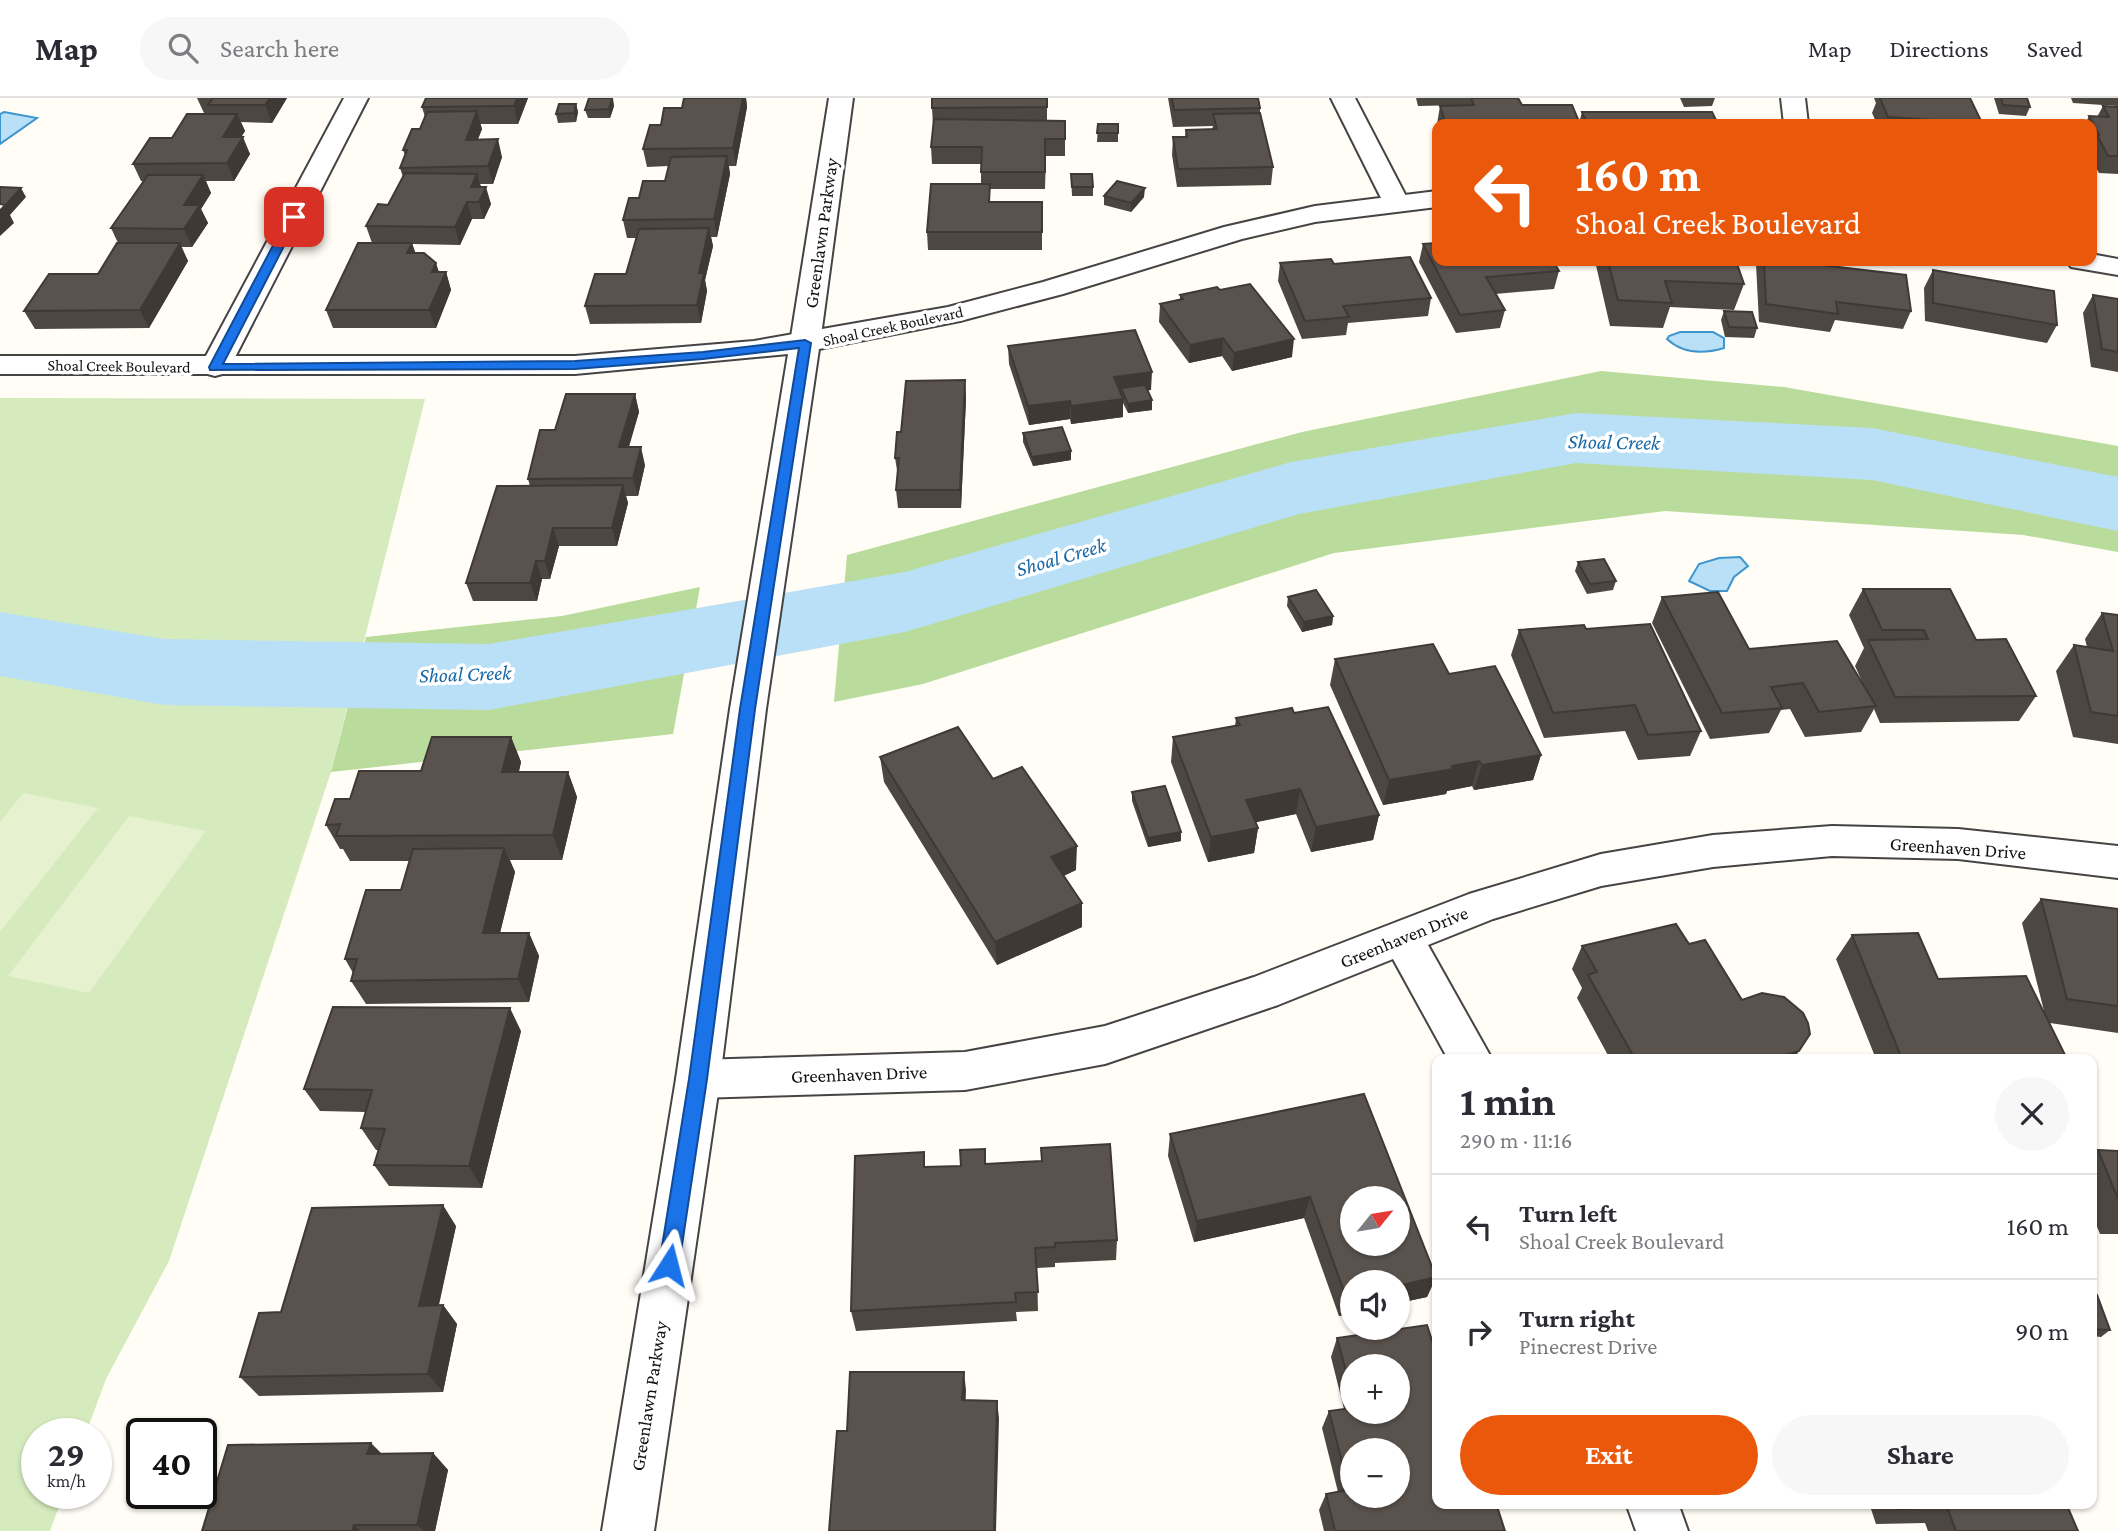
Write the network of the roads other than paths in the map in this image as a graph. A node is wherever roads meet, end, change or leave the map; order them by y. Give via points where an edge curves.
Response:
1 (356, 98) edge
2 (841, 98) edge
3 (1343, 98) edge
4 (1793, 98) edge
5 (1795, 119) edge
6 (1432, 199) edge
7 (1396, 202) junction
8 (2097, 264) edge
9 (2118, 267) edge
10 (805, 343) junction
11 (0, 365) edge
12 (215, 367) junction
13 (2118, 862) edge
14 (1403, 939) junction
15 (1468, 1054) edge
16 (698, 1079) junction
17 (1654, 1509) edge
18 (628, 1531) edge
19 (1662, 1531) edge

1 - 12 street
2 - 10 street, Greenlawn Parkway
3 - 7 street
4 - 5 street
6 - 7 street, Shoal Creek Boulevard
7 - 10 street, Shoal Creek Boulevard via 1234,233 950,315
8 - 9 street
10 - 12 street, Shoal Creek Boulevard via 575,365
10 - 16 street, Greenlawn Parkway via 748,709
11 - 12 street, Shoal Creek Boulevard
13 - 14 street, Greenhaven Drive via 1958,844 1832,841 1713,851 1601,870 1483,906
14 - 15 street
14 - 16 street, Greenhaven Drive via 1105,1045 965,1071
16 - 18 street, Greenlawn Parkway
17 - 19 street

